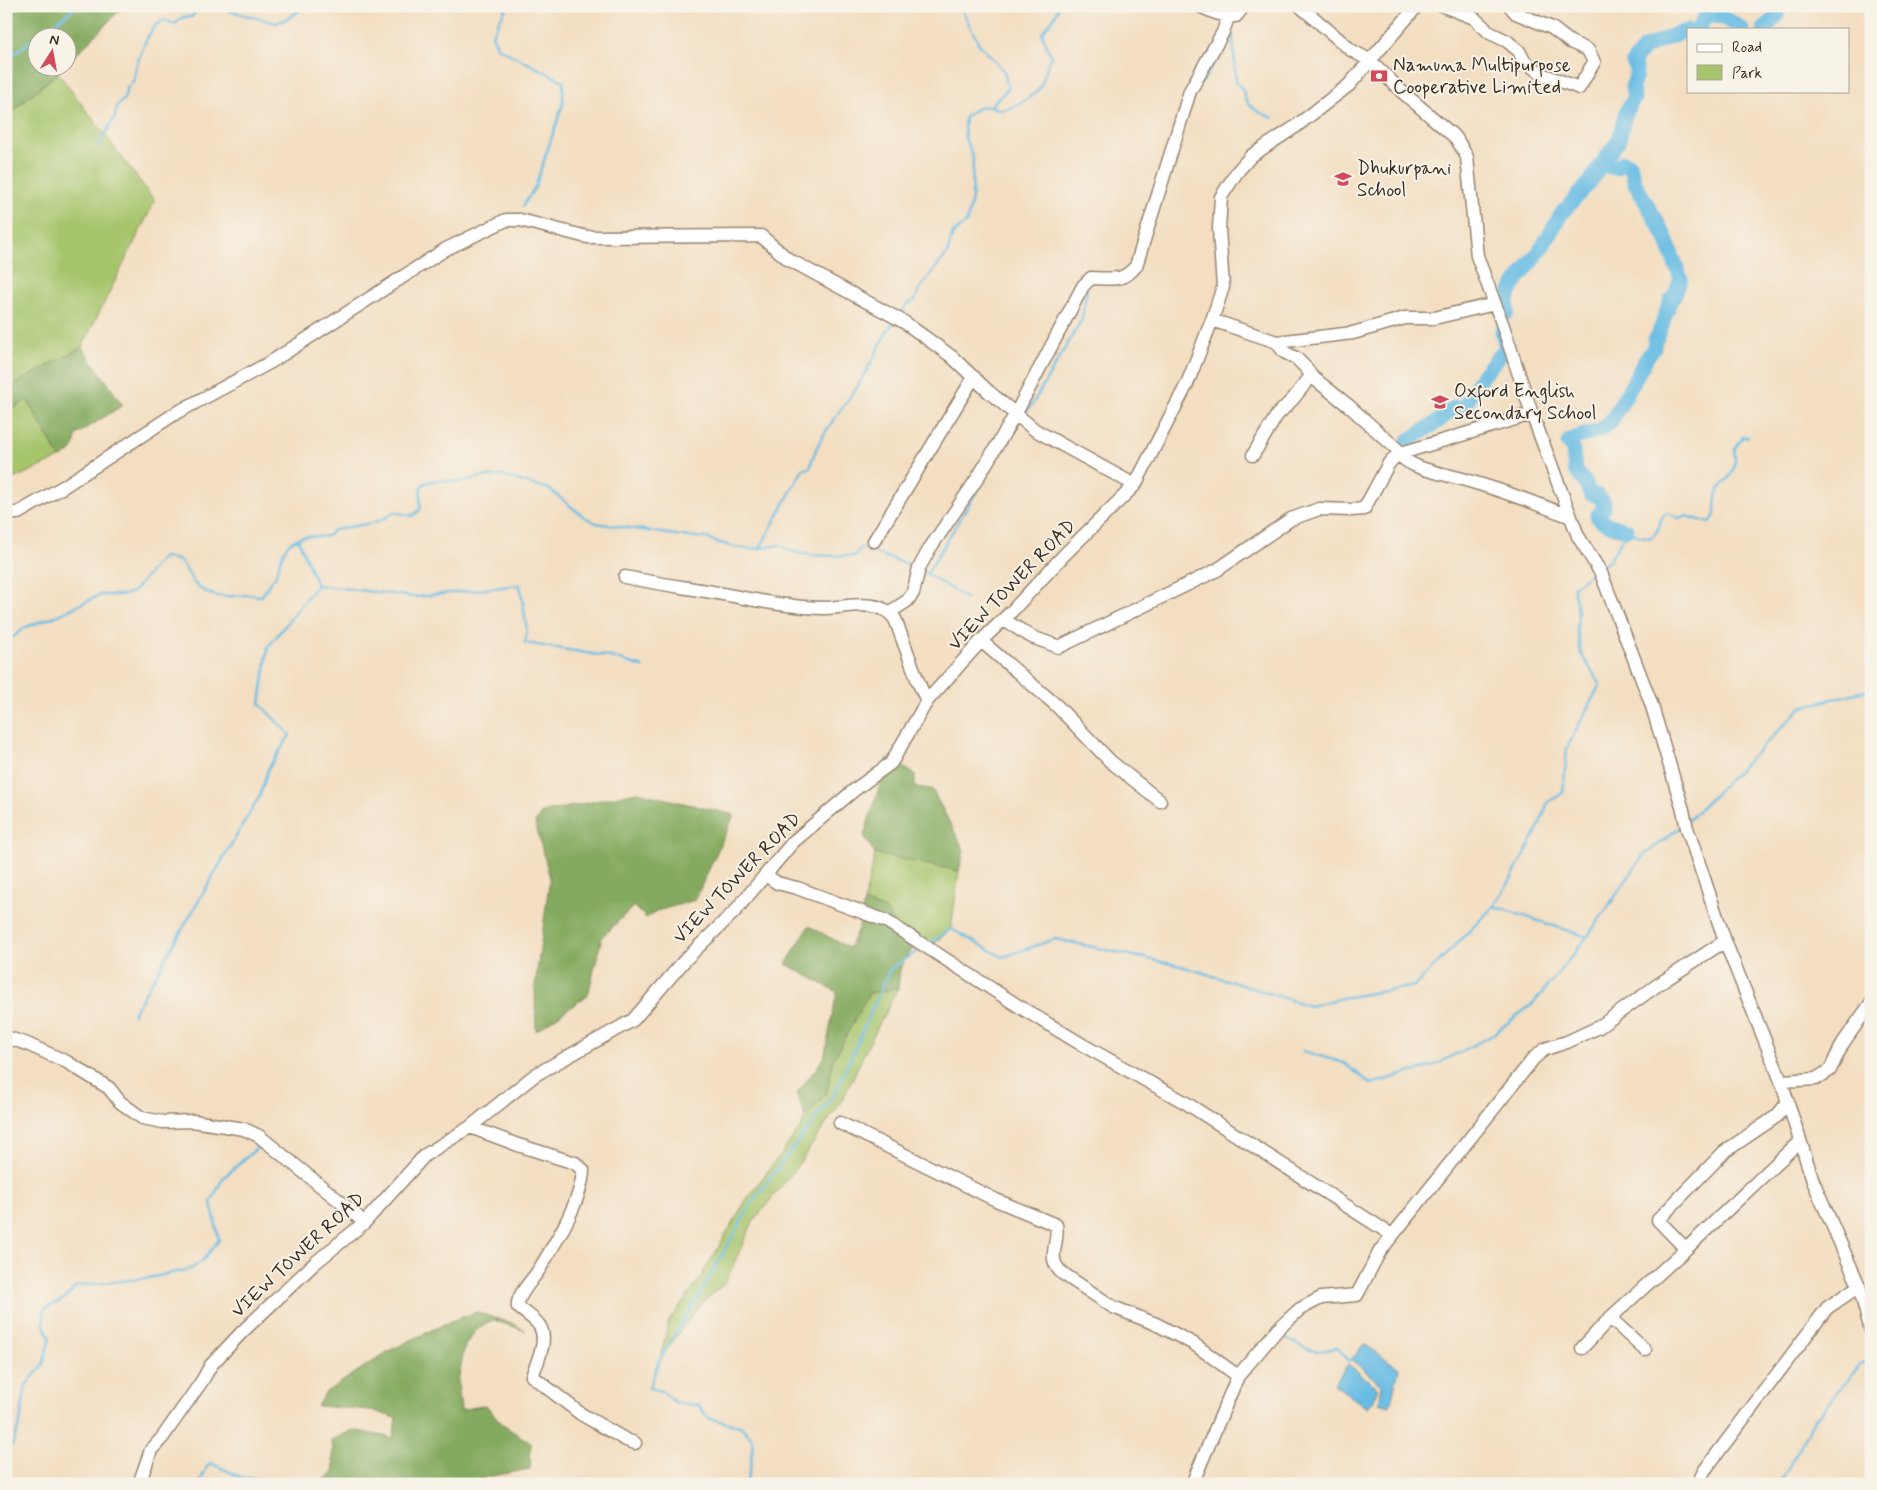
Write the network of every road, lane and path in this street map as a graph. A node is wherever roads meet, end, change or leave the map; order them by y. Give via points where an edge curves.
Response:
1 (1200, 6) edge
2 (1244, 6) edge
3 (1300, 6) edge
4 (1417, 6) edge
5 (1442, 6) edge
6 (1510, 6) edge
7 (1228, 17) junction
8 (1371, 61) junction
9 (1495, 304) junction
10 (1212, 320) junction
11 (1277, 342) junction
12 (1311, 376) junction
13 (974, 378) junction
14 (1532, 414) junction
15 (1015, 415) junction
16 (1253, 454) dead end
17 (1398, 454) junction
18 (1135, 484) junction
19 (6, 514) edge
20 (1571, 517) junction
21 (874, 541) dead end
22 (625, 577) dead end
23 (890, 612) junction
24 (1004, 620) junction
25 (981, 641) junction
26 (927, 701) junction
27 (1160, 801) dead end
28 (766, 875) junction
29 (1725, 941) junction
30 (1871, 1003) edge
31 (9, 1036) edge
32 (1781, 1081) junction
33 (1788, 1102) junction
34 (840, 1123) dead end
35 (470, 1127) junction
36 (1800, 1141) junction
37 (364, 1223) junction
38 (1392, 1235) junction
39 (1686, 1249) junction
40 (1859, 1286) junction
41 (1610, 1318) junction
42 (1871, 1331) edge
43 (1582, 1348) dead end
44 (1645, 1350) dead end
45 (1238, 1376) junction
46 (635, 1443) dead end
47 (139, 1484) edge
48 (1192, 1484) edge
49 (1698, 1484) edge

1 - 7 street
2 - 7 street via 1236,16
3 - 8 street via 1351,50
4 - 8 street, VIEW TOWER ROAD
5 - 6 street via 1474,18 1490,33 1507,41 1519,51 1524,61 1542,74 1579,88 1594,62 1588,50 1570,42 1552,28 1516,13
7 - 15 street via 1190,91 1136,266 1128,275 1091,278 1083,286
8 - 9 street via 1456,138 1467,157 1477,256
8 - 10 street, VIEW TOWER ROAD via 1350,85 1251,156 1236,172 1221,197 1222,287
9 - 11 street via 1434,318 1405,318 1353,333
9 - 14 street
10 - 11 street
10 - 18 street, VIEW TOWER ROAD via 1187,384
11 - 12 street
12 - 16 street via 1277,415
12 - 17 street via 1349,406 1398,450
13 - 15 street
13 - 19 street via 951,356 904,322 788,259 761,236 587,237 520,220 506,220 446,250 271,362 176,413 63,487 18,513
13 - 21 street
14 - 17 street
14 - 20 street
15 - 18 street via 1035,430
15 - 23 street via 930,548 919,568 913,593
17 - 20 street via 1407,463 1468,480
17 - 24 street via 1389,463 1364,509 1319,509 1291,519 1217,570 1058,647 1032,637
18 - 24 street, VIEW TOWER ROAD
20 - 29 street via 1578,536 1599,568 1651,703 1687,828
22 - 23 street via 773,603 824,608 861,605
23 - 26 street
24 - 25 street, VIEW TOWER ROAD
25 - 26 street, VIEW TOWER ROAD
25 - 27 street via 1056,705 1110,761
26 - 28 street, VIEW TOWER ROAD via 891,763 793,842
28 - 35 street, VIEW TOWER ROAD via 735,912 664,982 633,1020 536,1074
28 - 38 street via 777,883 886,921 1058,1030 1186,1103
29 - 32 street
29 - 38 street via 1599,1027 1546,1049 1534,1058
30 - 32 street via 1843,1043 1830,1070 1816,1079
31 - 37 street via 67,1062 109,1088 120,1102 142,1118 163,1122 193,1121 244,1129 259,1136
32 - 33 street
33 - 36 street
33 - 39 street via 1777,1116 1724,1152 1658,1220
34 - 45 street via 996,1200 1056,1225 1058,1232 1053,1260 1062,1273 1113,1307 1194,1344
35 - 37 street, VIEW TOWER ROAD via 425,1155
35 - 46 street via 575,1163 583,1170 575,1205 540,1269 520,1294 518,1307 539,1325 543,1334 532,1376 581,1414
36 - 39 street
36 - 40 street via 1813,1181
37 - 47 street, VIEW TOWER ROAD via 315,1263 211,1365 152,1450
38 - 45 street via 1357,1295 1320,1298 1300,1309 1278,1329
39 - 41 street
40 - 42 street
40 - 49 street via 1827,1308 1704,1470
41 - 43 street
41 - 44 street
45 - 48 street

